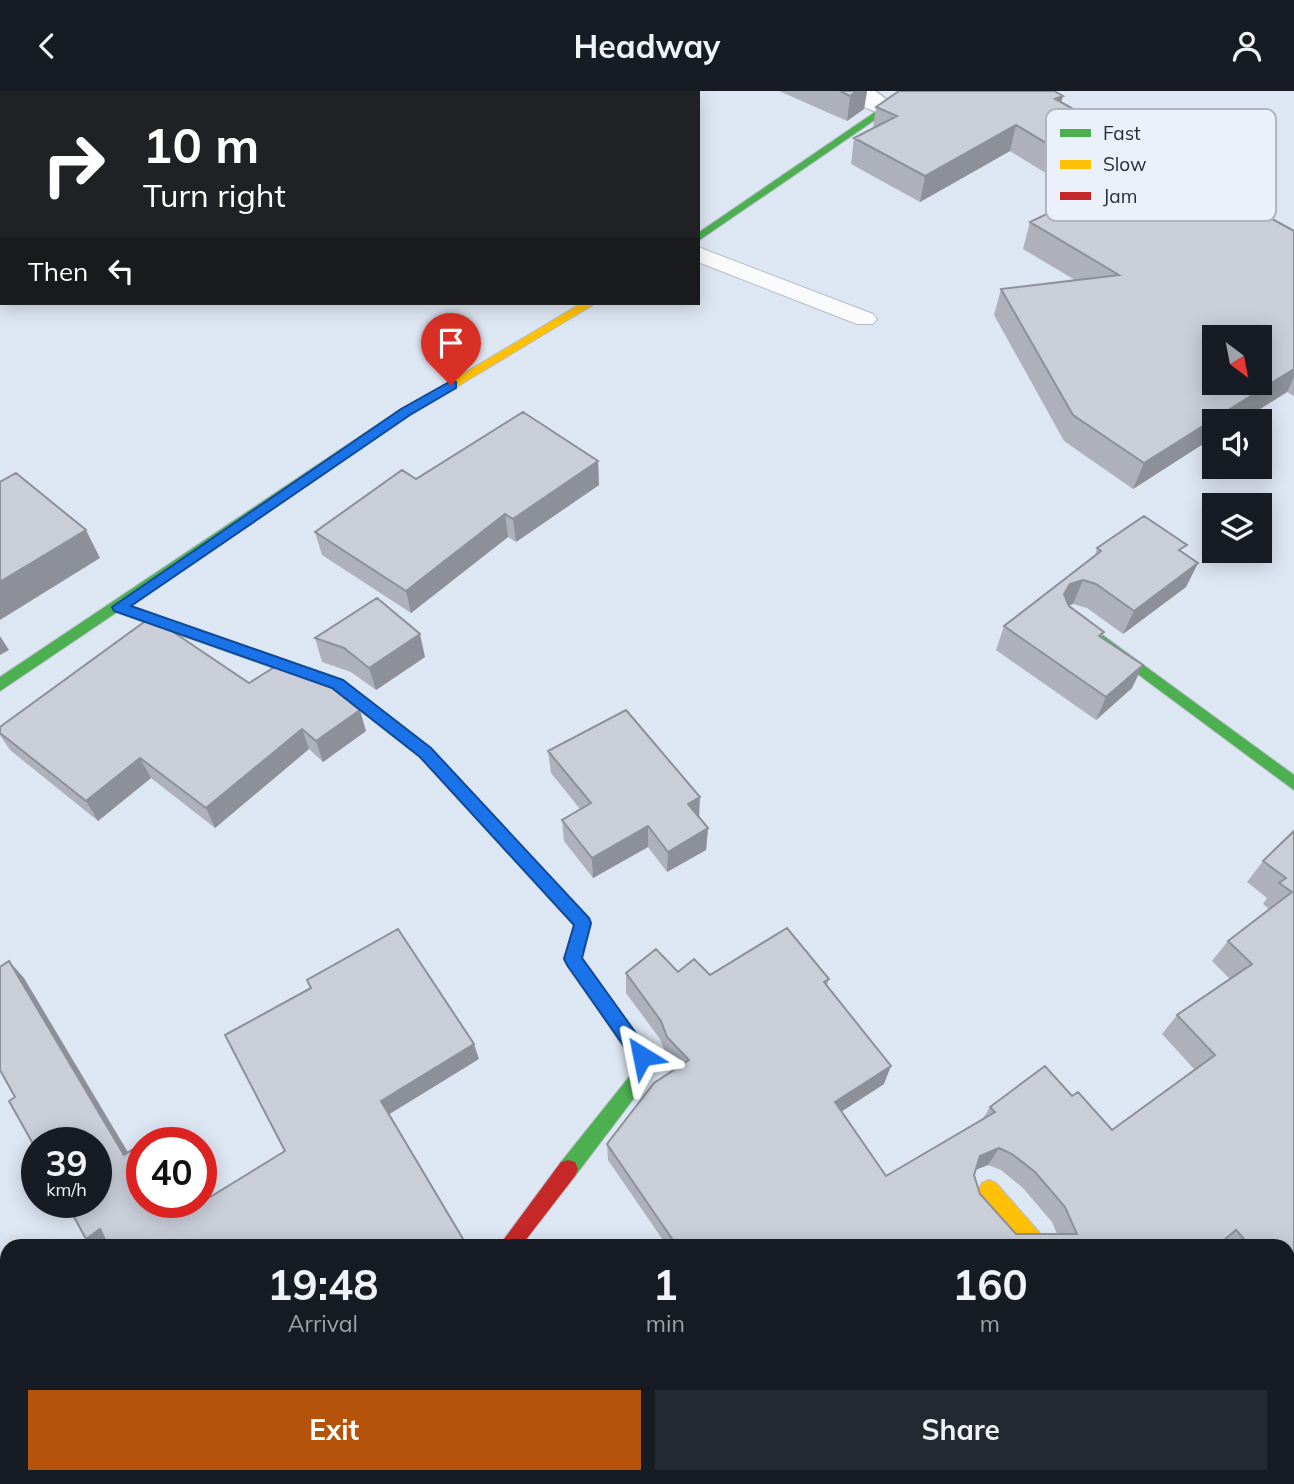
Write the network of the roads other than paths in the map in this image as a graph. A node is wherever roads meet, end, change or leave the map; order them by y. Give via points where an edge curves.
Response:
1 (858, 91) edge
2 (912, 91) edge
3 (886, 108) junction
4 (700, 237) edge
5 (587, 305) edge
6 (865, 319) dead end
7 (119, 607) junction
8 (1085, 627) edge
9 (0, 685) edge
10 (1294, 784) edge
11 (989, 1190) dead end
12 (514, 1239) edge
13 (1032, 1239) edge

1 - 3 street
2 - 3 main road
3 - 4 main road
4 - 6 lane
5 - 7 main road via 405,412
7 - 9 main road
7 - 12 main road via 337,684 425,753 583,923 573,959 647,1069
8 - 10 main road
11 - 13 main road

